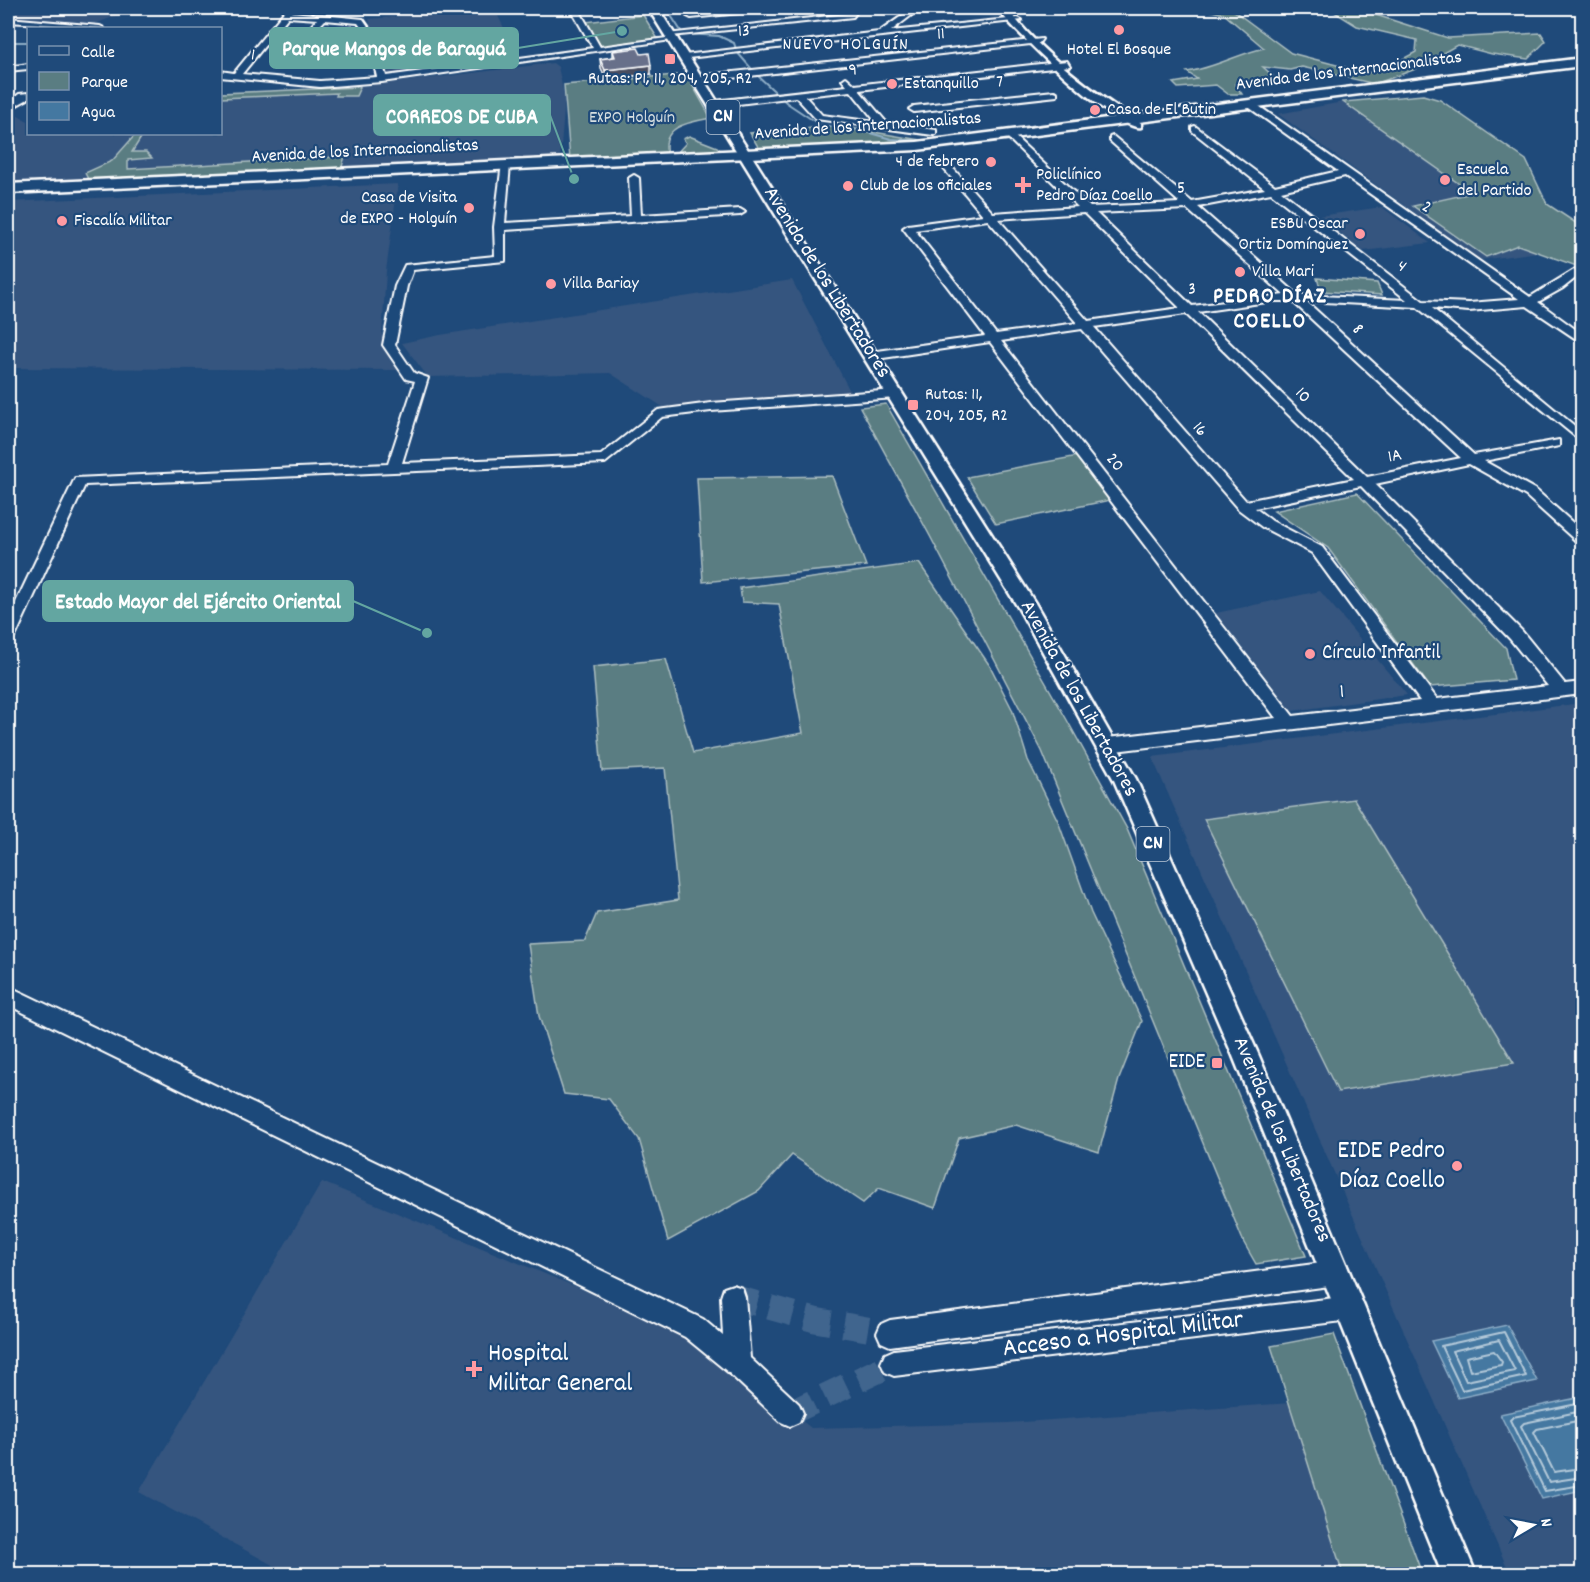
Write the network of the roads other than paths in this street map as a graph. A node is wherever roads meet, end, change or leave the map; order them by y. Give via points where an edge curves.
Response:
1 (574, 8) edge
2 (653, 8) edge
3 (784, 8) edge
4 (863, 8) edge
5 (918, 8) edge
6 (990, 8) edge
7 (1002, 8) edge
8 (1009, 8) edge
9 (288, 11) edge
10 (853, 15) junction
11 (691, 16) dead end
12 (323, 18) junction
13 (8, 20) edge
14 (1014, 20) junction
15 (839, 26) dead end
16 (88, 27) edge
17 (911, 30) junction
18 (881, 34) junction
19 (673, 37) junction
20 (919, 38) dead end
21 (1035, 41) junction
22 (813, 42) junction
23 (927, 45) dead end
24 (297, 48) dead end
25 (598, 50) junction
26 (934, 52) junction
27 (688, 55) dead end
28 (943, 60) dead end
29 (1582, 62) edge
30 (1063, 64) junction
31 (27, 67) edge
32 (951, 68) dead end
33 (8, 69) edge
34 (1582, 69) edge
35 (765, 71) junction
36 (222, 74) edge
37 (237, 74) junction
38 (959, 76) junction
39 (705, 78) dead end
40 (382, 79) junction
41 (891, 83) junction
42 (852, 87) junction
43 (899, 92) dead end
44 (798, 94) junction
45 (1054, 94) dead end
46 (979, 95) junction
47 (27, 96) edge
48 (907, 100) dead end
49 (714, 104) junction
50 (8, 107) edge
51 (1255, 107) junction
52 (914, 109) junction
53 (1133, 121) junction
54 (884, 125) junction
55 (1195, 129) dead end
56 (1012, 137) junction
57 (1113, 139) dead end
58 (749, 159) junction
59 (947, 167) dead end
60 (504, 169) junction
61 (1347, 172) junction
62 (634, 178) dead end
63 (8, 189) edge
64 (1270, 189) junction
65 (8, 196) edge
66 (1188, 206) junction
67 (1089, 210) junction
68 (740, 212) dead end
69 (990, 217) junction
70 (636, 219) junction
71 (499, 227) junction
72 (908, 228) joint
73 (1582, 268) edge
74 (1295, 298) junction
75 (1530, 302) junction
76 (1420, 304) junction
77 (1189, 309) junction
78 (1084, 325) junction
79 (992, 339) junction
80 (1582, 339) edge
81 (870, 356) junction
82 (896, 394) junction
83 (1582, 438) edge
84 (1554, 442) dead end
85 (1471, 460) junction
86 (394, 468) junction
87 (1364, 481) junction
88 (1243, 506) junction
89 (1582, 539) edge
90 (8, 635) edge
91 (1582, 688) edge
92 (1561, 691) junction
93 (1432, 705) junction
94 (1289, 723) junction
95 (1107, 745) junction
96 (8, 995) edge
97 (1337, 1273) junction
98 (733, 1296) dead end
99 (1351, 1308) junction
100 (890, 1333) tunnel mouth
101 (894, 1363) tunnel mouth
102 (738, 1364) junction
103 (790, 1413) dead end
104 (1459, 1575) edge

1 - 25 street
2 - 19 main road, Avenida de los Libertadores / CN
3 - 11 street
3 - 22 street
4 - 10 street
5 - 18 street
6 - 14 street
7 - 14 main road
8 - 14 main road
9 - 12 street
9 - 37 street
10 - 15 street
10 - 22 street
12 - 24 street
12 - 40 street via 360,21 371,36
13 - 16 street
14 - 17 street, 13
14 - 21 main road
17 - 18 street, 13
17 - 20 street
18 - 22 street, 13
19 - 22 street, 1
19 - 25 street, 1
19 - 49 main road, Avenida de los Libertadores / CN
21 - 26 street, 11
21 - 30 main road
22 - 26 street, 11
22 - 35 street, 11
22 - 35 street, 13
22 - 42 street
23 - 26 street
25 - 40 street, 1
26 - 28 street
27 - 35 street, 13
29 - 51 highway, Avenida de los Internacionalistas
30 - 38 street, 9
30 - 53 main road
31 - 33 street
32 - 38 street
34 - 51 highway, Avenida de los Internacionalistas
35 - 39 street, 11
36 - 37 street, 1
37 - 40 street, 1 via 320,84
38 - 41 street, 9
38 - 46 street
41 - 42 street, 9
41 - 43 street
42 - 44 street, 9
42 - 54 street
44 - 49 street, 9
44 - 54 street via 822,118
45 - 46 street, 7
46 - 52 street, 7
47 - 50 street
48 - 52 street
49 - 58 main road, Avenida de los Libertadores / CN
51 - 53 highway, Avenida de los Internacionalistas
51 - 61 street, 2
52 - 54 street via 933,132
53 - 56 highway, Avenida de los Internacionalistas
55 - 64 street, 4
56 - 58 highway, Avenida de los Internacionalistas via 892,155
56 - 67 street, 10
57 - 66 street, 8
58 - 60 highway, Avenida de los Internacionalistas
58 - 81 main road, Avenida de los Libertadores / CN
59 - 69 street, 16
60 - 63 highway, Avenida de los Internacionalistas
60 - 65 highway, Avenida de los Internacionalistas
60 - 71 street
61 - 64 street, 5
61 - 75 street, 2
62 - 70 street
64 - 66 street, 5
64 - 76 street, 4
66 - 67 street, 5
66 - 74 street, 8
67 - 69 street, 5
67 - 77 street, 10
68 - 70 street
69 - 72 street, 5
69 - 78 street, 16
70 - 71 street
71 - 86 street via 501,259 409,267 388,345 410,376 422,378
72 - 79 street, 20
73 - 75 street, 3
74 - 76 street, 3
74 - 77 street, 3
74 - 85 street, 8
75 - 76 street, 3 via 1469,307
75 - 80 street, 2
76 - 83 street, 4
77 - 78 street, 3
77 - 87 street, 10
78 - 79 street, 3
78 - 88 street, 16
79 - 81 street, 3
79 - 94 street, 20
81 - 82 main road, Avenida de los Libertadores / CN
82 - 86 street via 658,414 605,459
82 - 95 main road, Avenida de los Libertadores / CN
84 - 85 street, 1A
85 - 87 street, 1A
85 - 89 street, 8 via 1531,493
86 - 90 street via 80,481
87 - 88 street, 1A
87 - 92 street, 10 via 1516,635
88 - 93 street, 16 via 1267,524 1317,550
91 - 92 street, 1
92 - 93 street, 1
93 - 94 street, 1
94 - 95 street, 1
95 - 97 main road, Avenida de los Libertadores / CN via 1246,1056
96 - 102 street via 694,1328
97 - 99 main road, Avenida de los Libertadores / CN
97 - 100 street, Acceso a Hospital Militar
98 - 102 street
99 - 101 street, Acceso a Hospital Militar
99 - 104 main road, Avenida de los Libertadores / CN
102 - 103 street

